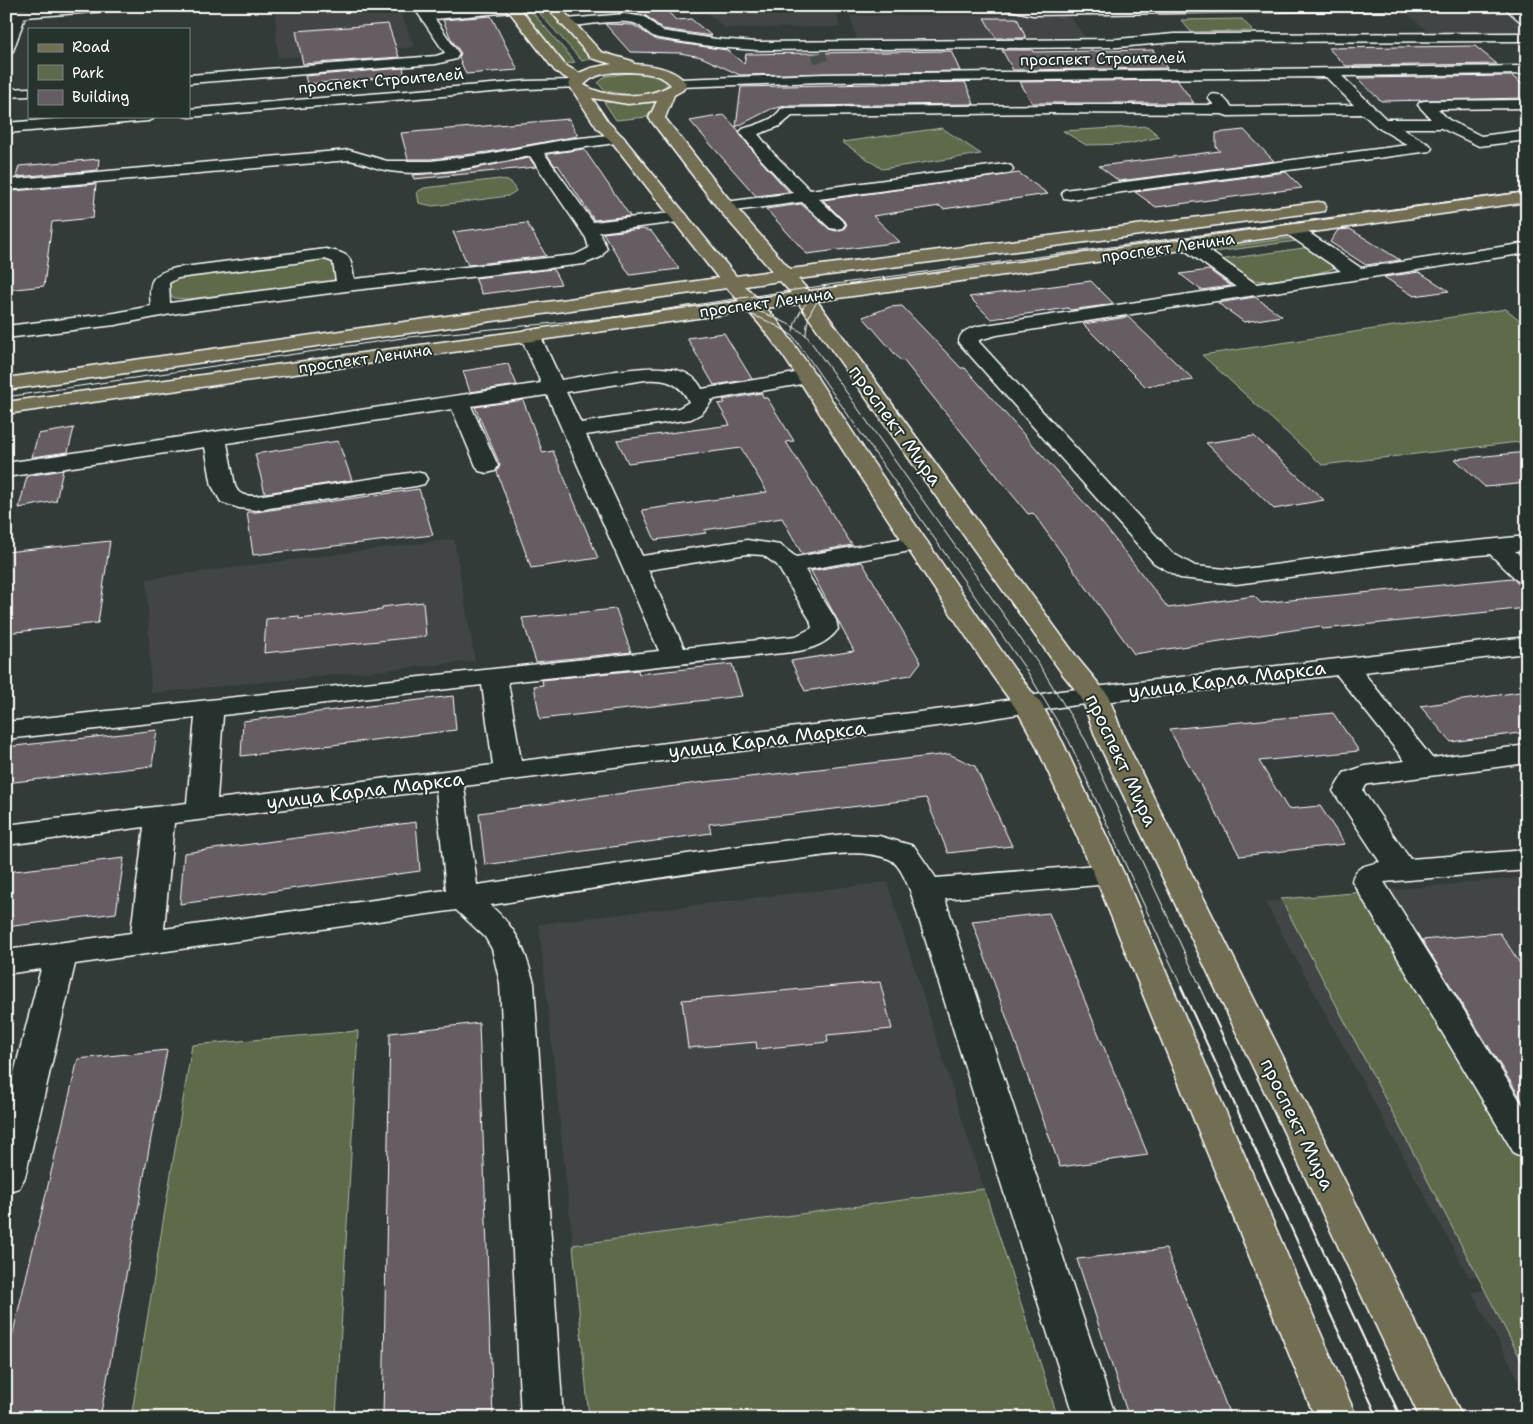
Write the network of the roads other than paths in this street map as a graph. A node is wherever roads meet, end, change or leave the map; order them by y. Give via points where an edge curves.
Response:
1 (120, 6) edge
2 (552, 6) edge
3 (1386, 6) edge
4 (1508, 6) edge
5 (512, 7) edge
6 (1016, 8) edge
7 (1169, 8) edge
8 (1282, 8) junction
9 (49, 9) edge
10 (1119, 10) junction
11 (422, 11) edge
12 (20, 13) junction
13 (6, 14) edge
14 (1527, 20) edge
15 (1029, 22) dead end
16 (566, 24) junction
17 (742, 36) dead end
18 (1527, 37) edge
19 (1317, 38) junction
20 (1139, 40) junction
21 (6, 50) edge
22 (819, 53) junction
23 (645, 68) junction
24 (1527, 70) edge
25 (1328, 72) junction
26 (1191, 74) junction
27 (824, 78) junction
28 (190, 79) edge
29 (679, 83) junction
30 (578, 84) junction
31 (6, 92) edge
32 (28, 92) edge
33 (668, 93) junction
34 (997, 94) junction
35 (1527, 104) edge
36 (1226, 110) junction
37 (1367, 110) junction
38 (190, 113) edge
39 (108, 118) edge
40 (68, 120) edge
41 (1444, 123) junction
42 (1382, 124) junction
43 (6, 128) edge
44 (1527, 135) edge
45 (617, 139) junction
46 (535, 151) junction
47 (1005, 169) dead end
48 (1527, 181) edge
49 (1498, 184) dead end
50 (6, 185) edge
51 (1070, 194) dead end
52 (806, 196) junction
53 (1527, 197) edge
54 (1334, 205) dead end
55 (726, 207) junction
56 (680, 218) junction
57 (836, 224) dead end
58 (588, 228) junction
59 (1293, 230) junction
60 (1188, 244) junction
61 (1527, 248) edge
62 (784, 275) junction
63 (1359, 275) junction
64 (731, 282) junction
65 (346, 285) junction
66 (1252, 290) junction
67 (804, 296) junction
68 (753, 304) junction
69 (161, 310) junction
70 (6, 332) edge
71 (530, 335) junction
72 (807, 377) junction
73 (6, 384) edge
74 (554, 388) junction
75 (697, 396) junction
76 (459, 402) junction
77 (6, 408) edge
78 (573, 431) junction
79 (215, 439) junction
80 (487, 466) dead end
81 (6, 470) edge
82 (416, 479) dead end
83 (916, 543) junction
84 (1527, 543) edge
85 (1496, 546) junction
86 (790, 564) junction
87 (633, 565) junction
88 (1527, 576) edge
89 (1527, 645) edge
90 (675, 657) junction
91 (1344, 666) junction
92 (494, 676) junction
93 (1094, 695) junction
94 (1028, 705) junction
95 (210, 707) junction
96 (6, 731) edge
97 (1527, 754) edge
98 (1425, 768) junction
99 (508, 772) junction
100 (449, 780) junction
101 (202, 810) junction
102 (160, 816) junction
103 (6, 835) edge
104 (1527, 860) edge
105 (1402, 871) junction
106 (1109, 874) junction
107 (926, 890) junction
108 (463, 898) junction
109 (146, 942) junction
110 (61, 955) junction
111 (6, 962) edge
112 (1527, 1144) edge
113 (6, 1176) edge
114 (542, 1418) edge
115 (1095, 1418) edge
116 (1336, 1418) edge
117 (1442, 1418) edge

1 - 9 street
2 - 16 main road
3 - 8 street
4 - 14 street
5 - 11 street
5 - 30 main road via 560,68
6 - 10 street
6 - 15 street
7 - 8 street
7 - 10 street
8 - 19 street
9 - 12 street
10 - 20 street
11 - 28 street via 451,56 436,60
12 - 13 street
12 - 21 street
16 - 22 street via 626,18 644,22 658,34
16 - 23 main road via 596,55
17 - 22 street via 811,38 815,39
18 - 19 street
19 - 20 street
20 - 22 street via 1118,43 883,39
22 - 27 street
23 - 29 main road via 674,77
23 - 30 main road via 610,68 588,73
24 - 25 street, проспект Строителей
25 - 26 street, проспект Строителей
25 - 37 street
26 - 34 street, проспект Строителей
26 - 36 street
27 - 29 street, проспект Строителей
27 - 34 street, проспект Строителей
29 - 33 main road
30 - 33 main road via 587,93 616,98
30 - 38 street, проспект Строителей via 517,86
30 - 45 main road via 602,125
31 - 32 street
33 - 55 main road, проспект Мира via 657,118
34 - 36 street
34 - 52 street via 786,112 775,123 748,132
35 - 41 street via 1425,105
36 - 37 street
37 - 42 street
39 - 40 street
40 - 43 street
41 - 42 street
41 - 44 street via 1479,141
42 - 51 street via 1424,148
45 - 46 street
45 - 56 main road
46 - 50 street via 427,166 391,167 360,156 349,156
46 - 58 street
47 - 52 street
48 - 49 main road
52 - 55 street
52 - 57 street
53 - 59 main road, проспект Ленина
54 - 62 main road, проспект Ленина
55 - 62 main road, проспект Мира
56 - 58 street
56 - 64 main road
58 - 65 street via 598,248 595,253 578,260
59 - 60 main road, проспект Ленина
59 - 63 street
60 - 66 street
60 - 67 main road, проспект Ленина
61 - 63 street
62 - 64 main road, проспект Ленина
62 - 67 main road, проспект Мира
63 - 66 street
64 - 68 main road
64 - 73 main road, проспект Ленина
65 - 69 street
65 - 69 street via 342,259 326,254 176,273 165,275 158,286
66 - 85 street via 988,330 969,337 969,342 1163,558 1189,573 1236,577
67 - 68 main road, проспект Ленина
67 - 93 main road, проспект Мира
68 - 71 main road, проспект Ленина
68 - 72 main road
69 - 70 street
71 - 74 street
71 - 77 main road, проспект Ленина
72 - 75 street
72 - 83 main road
74 - 75 street via 665,373 686,380
74 - 76 street
74 - 78 street
75 - 78 street via 700,402 697,406 683,414
76 - 79 street
76 - 80 street
78 - 87 street
79 - 81 street
79 - 82 street via 224,489 229,497 245,503 256,504
83 - 86 street
83 - 94 main road
84 - 85 street
85 - 88 street
86 - 87 street via 776,551 747,547
86 - 90 street via 823,620 825,629 821,634 791,644
87 - 90 street
89 - 91 street, улица Карла Маркса
90 - 92 street
91 - 93 street, улица Карла Маркса
91 - 98 street
92 - 95 street
92 - 99 street
93 - 94 street, улица Карла Маркса
93 - 117 main road, проспект Мира via 1110,738
94 - 99 street, улица Карла Маркса
94 - 106 main road via 1049,743
95 - 96 street
95 - 101 street
97 - 98 street
98 - 105 street via 1365,775 1354,779 1348,791
99 - 100 street, улица Карла Маркса
100 - 101 street, улица Карла Маркса
100 - 108 street
101 - 102 street, улица Карла Маркса
102 - 103 street, улица Карла Маркса
102 - 109 street
104 - 105 street
105 - 112 street via 1372,874 1368,878 1370,887
106 - 107 street
106 - 116 main road
107 - 108 street via 903,853 878,846 846,844 748,855
107 - 115 street
108 - 109 street
108 - 114 street via 496,929 508,949 517,983
109 - 110 street
110 - 111 street
110 - 113 street

